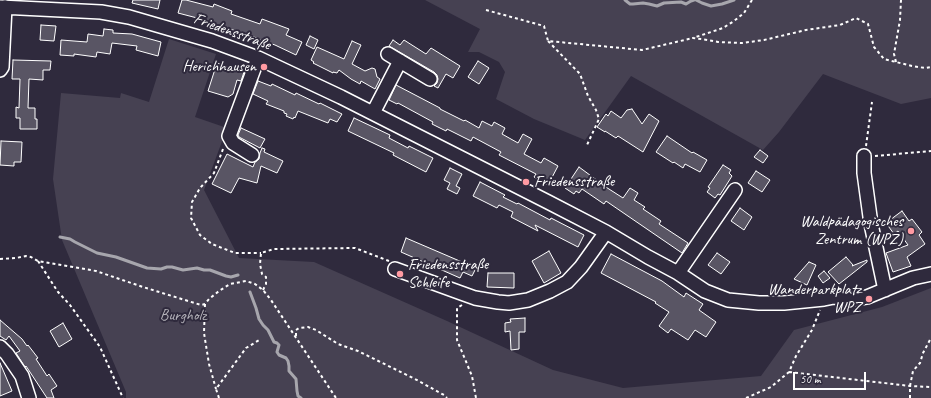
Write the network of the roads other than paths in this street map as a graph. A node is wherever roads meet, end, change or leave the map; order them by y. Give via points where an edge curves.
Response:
1 (2, 7) edge
2 (388, 54) dead end
3 (258, 58) junction
4 (400, 61) junction
5 (0, 70) edge
6 (430, 79) dead end
7 (373, 113) junction
8 (252, 155) dead end
9 (864, 156) road end
10 (735, 190) dead end
11 (606, 232) junction
12 (395, 268) road end
13 (678, 273) junction
14 (931, 274) edge
15 (885, 290) junction
16 (0, 347) edge
17 (26, 397) edge

1 - 3 street, Friedensstraße via 100,12 129,17 212,41
1 - 5 street
2 - 4 street
3 - 7 street, Friedensstraße
3 - 8 street via 229,136 233,143
4 - 6 street
4 - 7 street
7 - 11 street, Friedensstraße
9 - 15 street via 871,224
10 - 13 street
11 - 12 street via 567,282 528,300 509,303 475,298
11 - 13 street, Friedensstraße
13 - 15 street, Friedensstraße via 705,290 728,300 759,303 834,297 856,299
14 - 15 street, Friedensstraße via 913,278
16 - 17 street via 22,376

